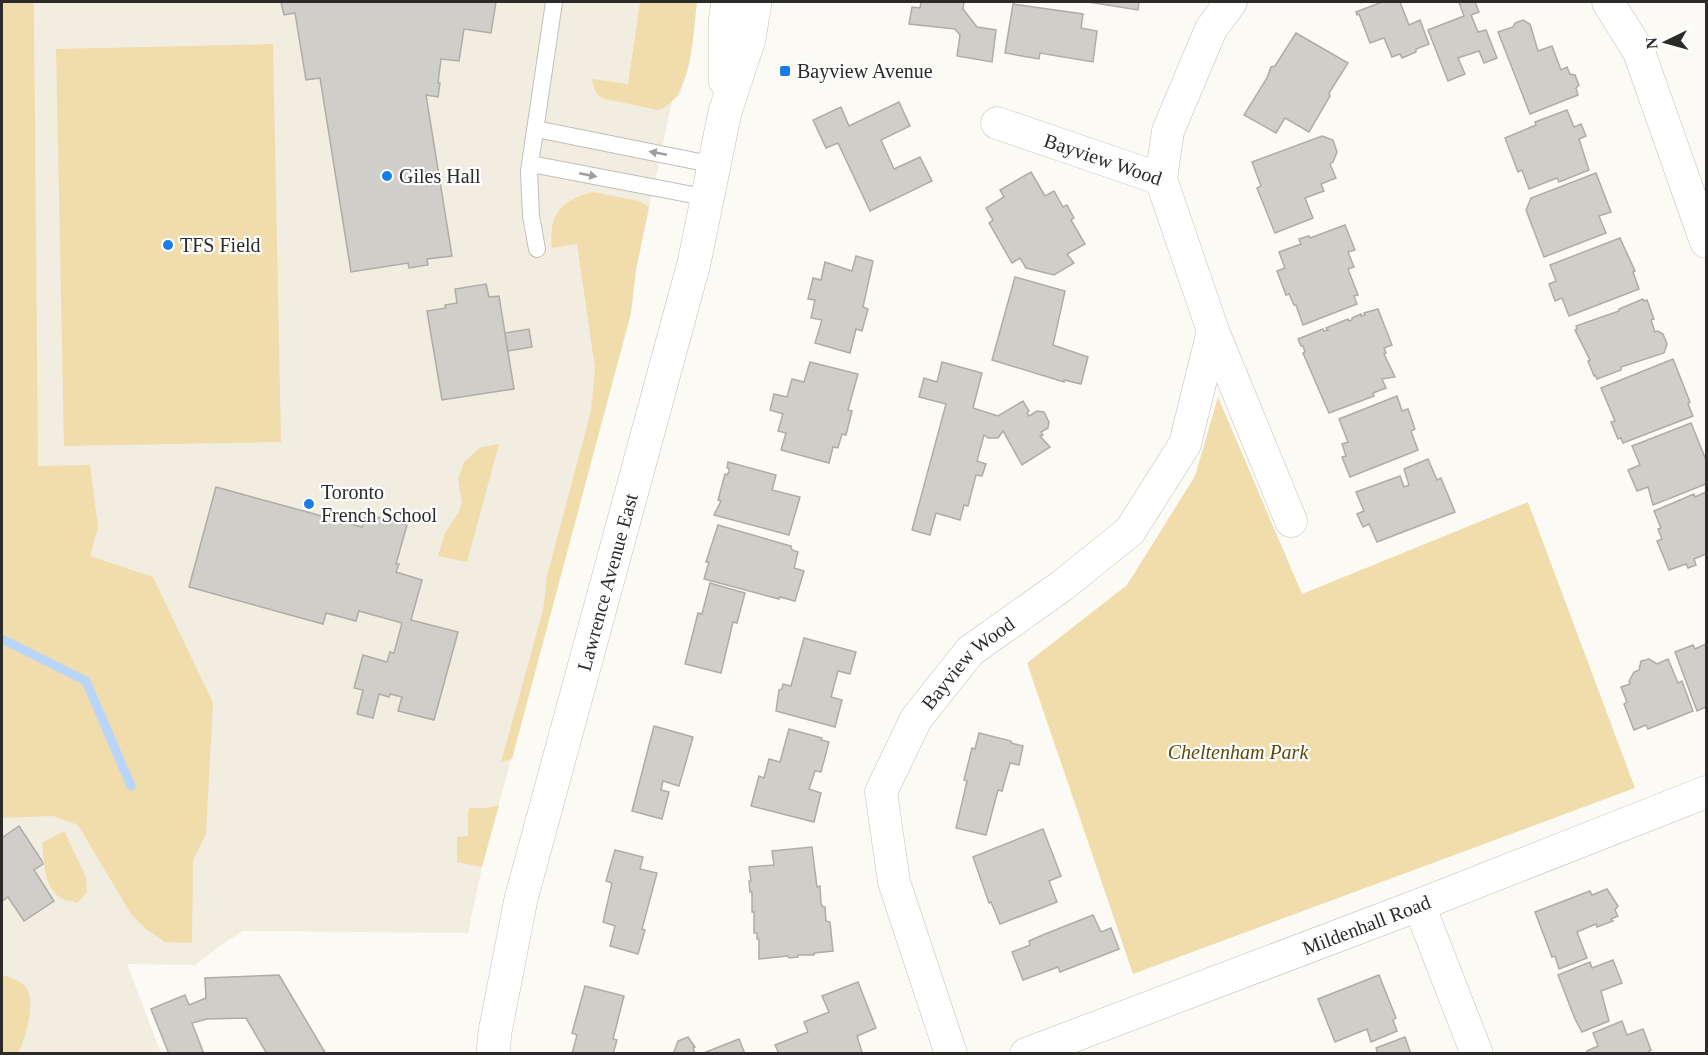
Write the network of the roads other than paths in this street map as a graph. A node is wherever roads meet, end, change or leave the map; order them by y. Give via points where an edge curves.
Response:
1 (554, 2) edge
2 (728, 2) edge
3 (755, 2) edge
4 (1231, 2) edge
5 (1608, 2) edge
6 (725, 111) junction
7 (997, 123) dead end
8 (536, 129) junction
9 (531, 164) junction
10 (715, 165) junction
11 (1161, 179) junction
12 (709, 198) junction
13 (1704, 229) edge
14 (537, 249) dead end
15 (1214, 331) junction
16 (1291, 521) dead end
17 (1707, 792) edge
18 (1419, 905) junction
19 (493, 1053) edge
20 (951, 1053) edge
21 (1026, 1053) edge
22 (1477, 1053) edge

1 - 8 lane
2 - 6 main road, Lawrence Avenue East
3 - 6 main road, Lawrence Avenue East via 749,39
4 - 11 street via 1211,29 1168,130
5 - 13 street via 1639,52
6 - 10 main road, Lawrence Avenue East
7 - 11 street, Bayview Wood
8 - 9 lane
10 -> 8 lane
9 -> 12 lane
9 - 14 lane via 531,216
10 - 12 main road, Lawrence Avenue East
11 - 15 street, Bayview Wood
12 - 19 main road, Lawrence Avenue East via 521,899
15 - 16 street, Bayview Wood
15 - 20 street, Bayview Wood via 1185,444 1130,531 970,651 916,719 881,792 894,882
17 - 18 street, Mildenhall Road
18 - 21 street, Mildenhall Road
18 - 22 street

